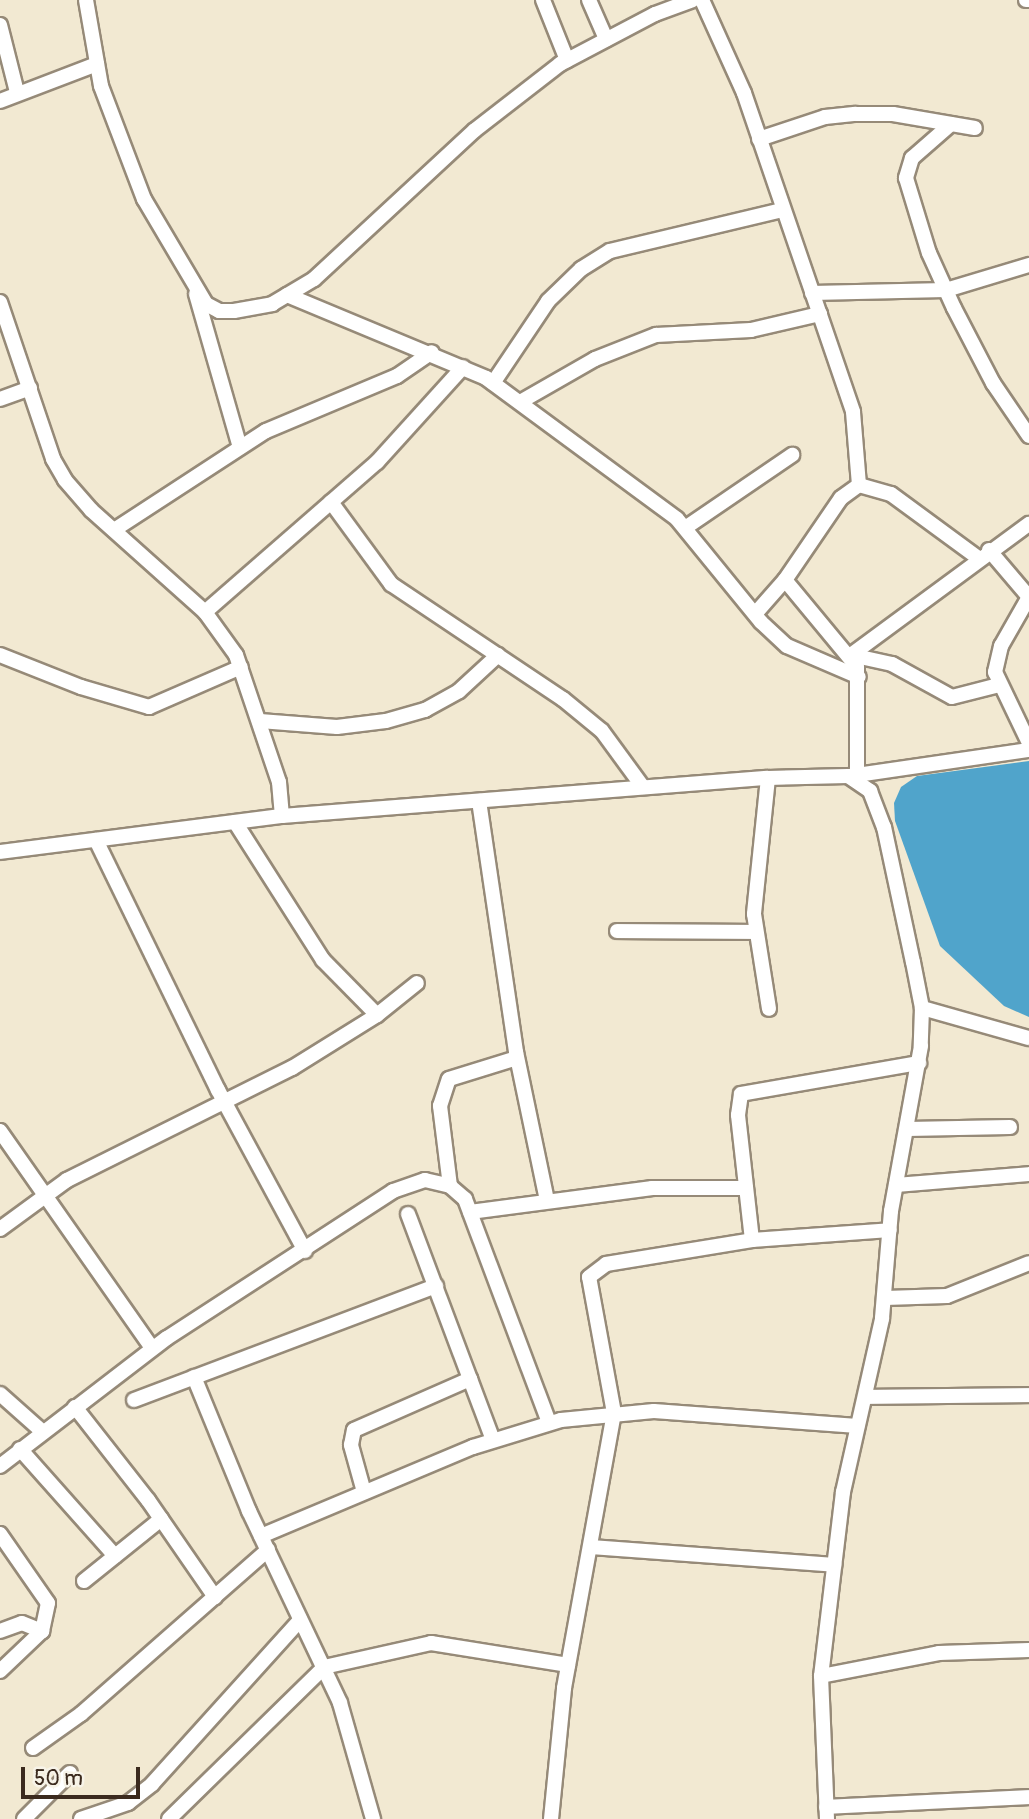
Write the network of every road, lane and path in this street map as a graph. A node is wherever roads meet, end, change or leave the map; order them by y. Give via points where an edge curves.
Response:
1 (86, 0) edge
2 (543, 0) edge
3 (589, 0) edge
4 (693, 0) edge
5 (702, 0) edge
6 (0, 24) edge
7 (606, 39) junction
8 (567, 60) junction
9 (97, 64) junction
10 (17, 92) junction
11 (0, 101) edge
12 (951, 124) junction
13 (975, 128) dead end
14 (759, 139) junction
15 (782, 210) junction
16 (1029, 265) edge
17 (195, 289) junction
18 (946, 290) junction
19 (813, 293) junction
20 (287, 295) junction
21 (0, 302) edge
22 (820, 314) junction
23 (4, 326) edge
24 (432, 352) junction
25 (463, 367) junction
26 (493, 383) junction
27 (30, 388) junction
28 (0, 399) edge
29 (520, 402) junction
30 (1029, 436) edge
31 (240, 447) junction
32 (792, 456) dead end
33 (859, 485) junction
34 (331, 502) junction
35 (1029, 524) edge
36 (685, 528) junction
37 (114, 530) junction
38 (983, 554) junction
39 (785, 580) junction
40 (1023, 584) edge
41 (1029, 597) edge
42 (205, 612) junction
43 (755, 614) junction
44 (0, 655) edge
45 (498, 655) junction
46 (851, 655) junction
47 (241, 667) junction
48 (859, 677) junction
49 (999, 685) junction
50 (260, 720) junction
51 (1029, 743) edge
52 (1029, 750) edge
53 (852, 776) junction
54 (768, 778) junction
55 (643, 788) junction
56 (479, 801) junction
57 (282, 816) junction
58 (235, 822) junction
59 (96, 840) junction
60 (0, 852) edge
61 (617, 931) dead end
62 (756, 932) junction
63 (417, 983) dead end
64 (922, 1008) junction
65 (769, 1009) dead end
66 (377, 1015) junction
67 (1029, 1038) edge
68 (517, 1058) junction
69 (919, 1063) junction
70 (224, 1101) junction
71 (1010, 1127) dead end
72 (907, 1129) junction
73 (0, 1130) edge
74 (1029, 1174) edge
75 (896, 1185) junction
76 (450, 1186) junction
77 (746, 1188) junction
78 (47, 1195) junction
79 (547, 1200) junction
80 (470, 1212) junction
81 (408, 1214) dead end
82 (0, 1229) edge
83 (890, 1230) junction
84 (752, 1240) junction
85 (305, 1251) junction
86 (1029, 1263) edge
87 (436, 1286) junction
88 (885, 1298) junction
89 (152, 1348) junction
90 (194, 1377) junction
91 (470, 1379) junction
92 (0, 1394) edge
93 (1029, 1395) edge
94 (866, 1397) junction
95 (134, 1400) dead end
96 (75, 1407) junction
97 (614, 1413) junction
98 (549, 1423) junction
99 (857, 1426) junction
100 (43, 1432) junction
101 (493, 1440) junction
102 (20, 1450) junction
103 (0, 1466) edge
104 (364, 1492) junction
105 (160, 1519) junction
106 (0, 1534) edge
107 (261, 1536) junction
108 (591, 1547) junction
109 (268, 1550) junction
110 (115, 1556) junction
111 (834, 1564) junction
112 (84, 1581) dead end
113 (215, 1597) junction
114 (300, 1620) junction
115 (0, 1630) edge
116 (42, 1631) junction
117 (1029, 1650) edge
118 (568, 1665) junction
119 (324, 1667) junction
120 (0, 1671) edge
121 (821, 1676) junction
122 (33, 1748) dead end
123 (70, 1773) dead end
124 (1029, 1797) edge
125 (826, 1813) edge
126 (23, 1819) edge
127 (81, 1819) edge
128 (169, 1819) edge
129 (373, 1819) edge
130 (551, 1819) edge

1 - 9 street
2 - 8 street
3 - 7 street
4 - 7 street
5 - 14 street via 744,93
6 - 10 street
7 - 8 street
8 - 20 street via 475,130 314,279
9 - 10 street
9 - 17 street via 144,199
10 - 11 street
12 - 13 street
12 - 14 street via 856,114 825,117
12 - 18 street via 906,167 914,208
14 - 15 street
15 - 19 street
15 - 26 street via 610,251 581,269 548,301
16 - 18 street
17 - 20 street via 219,311 272,304
17 - 31 street
18 - 19 street
18 - 30 street via 993,383
19 - 22 street
20 - 24 street via 352,325
21 - 23 street
22 - 29 street via 751,330 656,335 595,359
22 - 33 street via 853,412
23 - 27 street
24 - 25 street
24 - 31 street via 397,376 304,412
25 - 26 street
25 - 34 street via 377,462
26 - 29 street
27 - 28 street
27 - 37 street via 65,480
29 - 36 street via 643,491
31 - 37 street
32 - 36 street
33 - 38 street via 891,494
33 - 39 street via 841,498
34 - 42 street
34 - 45 street via 391,584
35 - 38 street
36 - 43 street
37 - 42 street
38 - 40 street
38 - 46 street
39 - 43 street
39 - 46 street
40 - 41 street
41 - 49 street via 995,659
42 - 47 street
43 - 48 street via 787,646
44 - 47 street via 81,687 149,707
45 - 50 street via 459,691 425,710 386,721 337,727
45 - 55 street via 602,732
46 - 48 street
46 - 49 street via 903,668 952,696
47 - 50 street
48 - 53 street
49 - 51 street
50 - 57 street via 279,782
52 - 53 street
53 - 54 street
53 - 64 street via 870,791 879,807
54 - 55 street
54 - 62 street
55 - 56 street
56 - 57 street
56 - 68 street
57 - 58 street
58 - 59 street
58 - 66 street via 323,960
59 - 60 street
59 - 70 street
61 - 62 street
62 - 65 street
63 - 66 street
64 - 67 street
64 - 69 street
66 - 70 street via 292,1068
68 - 76 street via 449,1079 440,1106
68 - 79 street
69 - 72 street
69 - 77 street via 741,1094 738,1115
70 - 78 street via 67,1180
70 - 85 street
71 - 72 street
72 - 75 street
73 - 78 street
74 - 75 street
75 - 83 street
76 - 80 street via 466,1199
76 - 85 street via 425,1180 393,1191
77 - 79 street via 652,1188
77 - 84 street
78 - 82 street
78 - 89 street
79 - 80 street
80 - 98 street
81 - 87 street
83 - 84 street
83 - 88 street
84 - 97 street via 594,1269 590,1290
85 - 89 street
86 - 88 street via 947,1296
87 - 90 street
87 - 91 street
88 - 94 street
89 - 96 street
90 - 95 street
90 - 107 street
91 - 101 street
91 - 104 street via 354,1430 351,1445
92 - 100 street
93 - 94 street
94 - 99 street
96 - 100 street
96 - 105 street
97 - 98 street
97 - 99 street
97 - 108 street
98 - 101 street
99 - 111 street
100 - 102 street
101 - 104 street
102 - 103 street
102 - 110 street
104 - 107 street
105 - 110 street
105 - 113 street
106 - 116 street via 48,1603
107 - 109 street
108 - 111 street
108 - 118 street
109 - 113 street
109 - 114 street
110 - 112 street
111 - 121 street
113 - 122 street via 81,1714
114 - 119 street
114 - 127 street via 152,1784 128,1803
115 - 116 street via 22,1623
116 - 120 street
117 - 121 street via 939,1653
118 - 119 street via 431,1643
118 - 130 street
119 - 128 street
119 - 129 street via 354,1745
121 - 125 street
123 - 126 street
124 - 125 street

